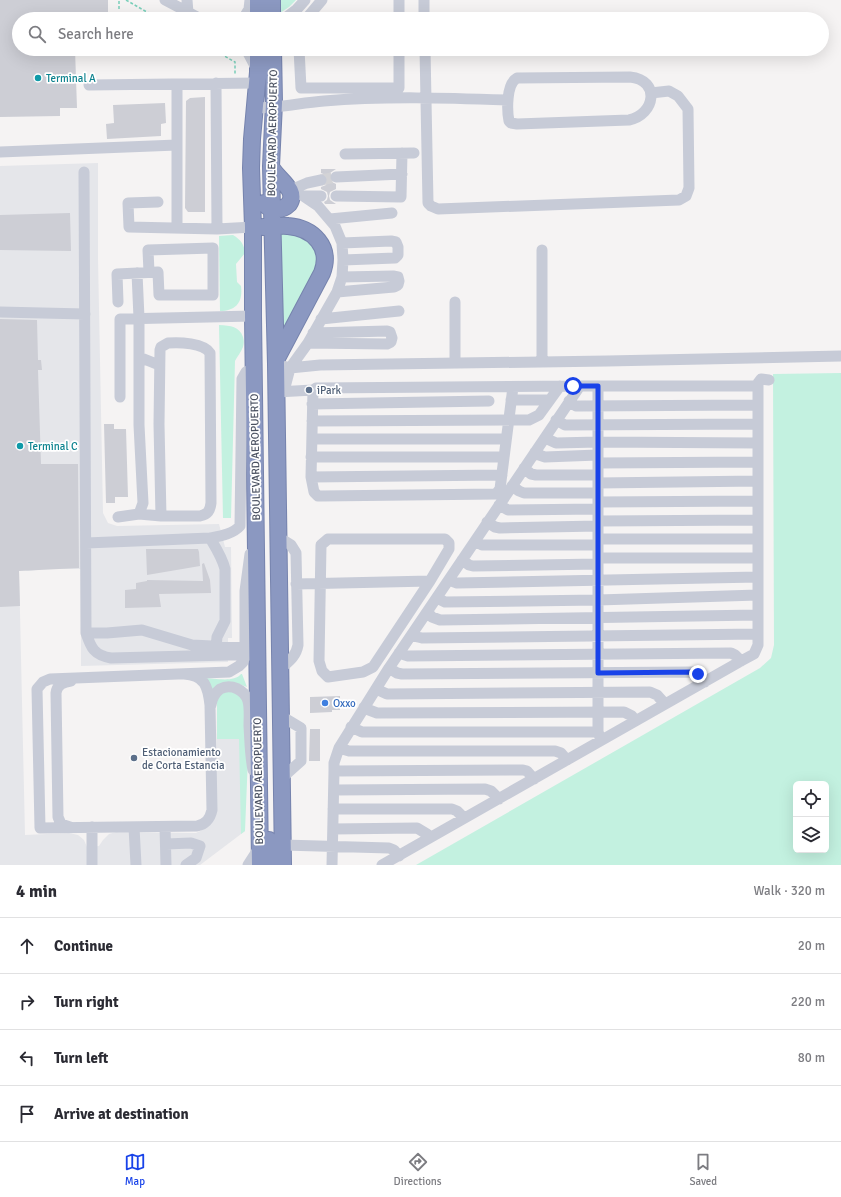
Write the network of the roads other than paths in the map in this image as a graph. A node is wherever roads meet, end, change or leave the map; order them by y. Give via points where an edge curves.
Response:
1 (187, 0) edge
2 (250, 0) edge
3 (258, 0) edge
4 (272, 0) edge
5 (305, 0) edge
6 (322, 0) edge
7 (399, 0) edge
8 (424, 0) edge
9 (169, 1) edge
10 (186, 12) edge
11 (188, 12) edge
12 (247, 12) edge
13 (258, 12) edge
14 (272, 12) edge
15 (293, 12) edge
16 (312, 12) edge
17 (399, 12) edge
18 (424, 12) edge
19 (249, 56) edge
20 (258, 56) edge
21 (273, 56) edge
22 (299, 56) edge
23 (399, 56) edge
24 (425, 56) edge
25 (257, 78) junction
26 (216, 83) junction
27 (177, 84) junction
28 (89, 85) dead end
29 (651, 93) junction
30 (427, 98) junction
31 (508, 100) junction
32 (273, 107) junction
33 (254, 109) junction
34 (177, 145) junction
35 (0, 152) edge
36 (402, 153) junction
37 (414, 153) dead end
38 (345, 154) dead end
39 (271, 166) junction
40 (84, 172) dead end
41 (402, 174) junction
42 (336, 178) tunnel mouth
43 (321, 180) tunnel mouth
44 (290, 187) junction
45 (304, 196) junction
46 (321, 196) dead end
47 (336, 196) dead end
48 (158, 202) dead end
49 (272, 209) junction
50 (392, 213) dead end
51 (330, 219) junction
52 (272, 226) junction
53 (254, 227) junction
54 (177, 228) junction
55 (217, 229) junction
56 (342, 243) junction
57 (542, 250) dead end
58 (343, 260) junction
59 (149, 272) junction
60 (137, 273) junction
61 (342, 277) junction
62 (336, 292) junction
63 (118, 302) dead end
64 (455, 302) dead end
65 (399, 311) dead end
66 (0, 312) edge
67 (85, 314) junction
68 (253, 316) junction
69 (139, 318) junction
70 (320, 319) junction
71 (313, 333) junction
72 (308, 343) junction
73 (841, 356) edge
74 (139, 357) junction
75 (542, 362) junction
76 (456, 363) junction
77 (280, 364) junction
78 (159, 365) junction
79 (254, 368) junction
80 (769, 380) dead end
81 (560, 386) junction
82 (580, 386) junction
83 (598, 386) junction
84 (758, 386) junction
85 (488, 387) junction
86 (513, 387) junction
87 (312, 390) junction
88 (280, 392) junction
89 (120, 397) dead end
90 (511, 400) junction
91 (550, 400) junction
92 (489, 401) junction
93 (569, 401) junction
94 (312, 404) junction
95 (757, 405) junction
96 (598, 406) junction
97 (489, 420) junction
98 (509, 420) junction
99 (556, 420) junction
100 (312, 421) junction
101 (758, 424) junction
102 (598, 425) junction
103 (545, 438) junction
104 (312, 439) junction
105 (506, 439) junction
106 (598, 442) junction
107 (758, 443) junction
108 (535, 452) junction
109 (311, 457) junction
110 (504, 457) junction
111 (758, 462) junction
112 (524, 468) junction
113 (502, 475) junction
114 (311, 477) junction
115 (758, 481) junction
116 (598, 483) junction
117 (512, 486) junction
118 (758, 501) junction
119 (499, 505) junction
120 (139, 514) junction
121 (161, 516) junction
122 (118, 517) dead end
123 (758, 520) junction
124 (487, 522) junction
125 (598, 523) junction
126 (278, 537) junction
127 (210, 538) junction
128 (758, 539) junction
129 (475, 541) junction
130 (598, 542) junction
131 (86, 543) junction
132 (758, 558) junction
133 (462, 560) junction
134 (598, 561) junction
135 (758, 577) junction
136 (449, 580) junction
137 (598, 580) junction
138 (430, 581) junction
139 (296, 584) junction
140 (320, 584) junction
141 (758, 595) junction
142 (437, 598) junction
143 (598, 600) junction
144 (427, 612) junction
145 (758, 615) junction
146 (598, 618) junction
147 (86, 633) junction
148 (412, 634) junction
149 (758, 634) junction
150 (598, 636) junction
151 (216, 646) junction
152 (251, 652) junction
153 (399, 653) junction
154 (598, 654) junction
155 (742, 661) junction
156 (389, 668) junction
157 (280, 669) junction
158 (598, 673) junction
159 (184, 674) junction
160 (88, 678) junction
161 (705, 682) junction
162 (376, 689) junction
163 (598, 692) junction
164 (665, 704) junction
165 (210, 705) junction
166 (364, 707) junction
167 (598, 712) junction
168 (635, 721) junction
169 (351, 727) junction
170 (599, 736) junction
171 (338, 748) junction
172 (567, 760) junction
173 (334, 772) junction
174 (534, 779) junction
175 (334, 790) junction
176 (499, 799) junction
177 (258, 801) junction
178 (333, 808) junction
179 (464, 818) junction
180 (134, 826) junction
181 (92, 827) junction
182 (165, 827) junction
183 (72, 828) junction
184 (333, 829) junction
185 (429, 838) junction
186 (166, 844) junction
187 (283, 845) junction
188 (333, 846) junction
189 (259, 847) junction
190 (399, 856) junction
191 (92, 865) edge
192 (136, 865) edge
193 (166, 865) edge
194 (186, 865) edge
195 (248, 865) edge
196 (260, 865) edge
197 (271, 865) edge
198 (283, 865) edge
199 (332, 865) edge
200 (382, 865) edge

1 - 11 street
2 - 12 street
3 - 13 highway
4 - 14 highway
5 - 15 street
6 - 16 street
7 - 17 street
8 - 18 street
9 - 10 street
19 - 25 street
20 - 25 highway, BOULEVARD AEROPUERTO
21 - 32 highway, BOULEVARD AEROPUERTO
22 - 23 street via 300,88 398,88
24 - 30 street
25 - 26 street via 236,83
25 - 33 highway, BOULEVARD AEROPUERTO
26 - 27 street
26 - 55 street
27 - 28 street
27 - 34 street
29 - 30 street via 669,92 678,96 688,109 689,188 686,196 679,200 438,209 428,203
29 - 31 street via 649,86 638,78 517,78 512,82
29 - 31 street via 648,109 629,120 511,124
30 - 31 street
30 - 32 street via 324,101
32 - 33 street
32 - 39 highway, BOULEVARD AEROPUERTO
33 - 49 highway via 260,131 260,195 264,204
33 - 53 highway, BOULEVARD AEROPUERTO via 251,168
34 - 35 street
34 - 54 street
36 - 37 street
36 - 38 street
36 - 41 street
39 - 44 highway via 275,174
39 - 49 highway, BOULEVARD AEROPUERTO
40 - 67 street
41 - 42 street
41 - 47 street via 401,197
43 - 44 street
44 - 45 street
44 - 49 highway via 290,202 282,209
45 - 46 street
45 - 51 street
48 - 54 street via 128,203 128,227
49 - 52 highway, BOULEVARD AEROPUERTO
50 - 51 street
51 - 56 street
52 - 53 highway
52 - 77 highway, BOULEVARD AEROPUERTO
52 - 77 highway via 294,227 310,233 322,245 325,256 322,273
53 - 55 street
53 - 68 highway, BOULEVARD AEROPUERTO
54 - 55 street
56 - 58 street
56 - 58 street via 391,241 396,242 398,246 398,255 395,258
57 - 75 street
58 - 61 street
59 - 59 street via 158,272 159,295 213,295 213,248 148,250
59 - 60 street
60 - 63 street via 117,274
60 - 69 street
61 - 62 street
61 - 62 street via 393,276 398,277 399,281 394,287
62 - 70 street
64 - 76 street
65 - 70 street
66 - 67 street
67 - 131 street
68 - 69 street
68 - 79 highway, BOULEVARD AEROPUERTO
69 - 74 street
69 - 89 street via 120,319
70 - 71 street
71 - 72 street
71 - 72 street via 387,331 392,338 387,344
72 - 77 street
73 - 75 street
74 - 78 street
74 - 120 street via 143,495
75 - 76 street
76 - 77 street
77 - 88 highway, BOULEVARD AEROPUERTO
78 - 121 street
78 - 121 street via 161,346 168,343 201,345 210,353 211,507 206,515
79 - 127 street via 246,372 242,379 240,526 236,530
79 - 152 highway, BOULEVARD AEROPUERTO via 256,507
80 - 84 street via 760,380
81 - 82 street
81 - 86 street
81 - 91 street
82 - 83 street
82 - 93 street
83 - 84 street
83 - 96 street
84 - 95 street
85 - 86 street
85 - 87 street
85 - 92 street
86 - 90 street
87 - 88 street
87 - 94 street
88 - 126 highway, BOULEVARD AEROPUERTO
90 - 91 street
90 - 98 street
91 - 98 street via 535,418
92 - 94 street
92 - 97 street
93 - 96 street via 576,406
93 - 99 street
94 - 100 street
95 - 96 street
95 - 101 street
96 - 102 street
97 - 98 street
97 - 100 street
98 - 105 street
99 - 102 street via 565,425
99 - 103 street
100 - 104 street
101 - 102 street
101 - 107 street
102 - 106 street
103 - 106 street via 556,443
103 - 108 street
104 - 105 street
104 - 109 street
105 - 110 street
106 - 107 street
106 - 116 street
107 - 111 street
108 - 112 street
108 - 116 street
109 - 110 street
109 - 114 street
110 - 113 street
111 - 115 street
111 - 116 street
112 - 116 street via 531,474
112 - 117 street
113 - 114 street
113 - 114 street via 499,491 494,494 344,496 318,496 312,488
115 - 116 street
115 - 118 street
116 - 117 street via 524,493
116 - 118 street
116 - 119 street via 508,510
116 - 125 street
117 - 119 street
118 - 123 street
119 - 124 street
120 - 121 street
120 - 122 street
123 - 125 street
123 - 128 street
124 - 125 street via 500,528
124 - 129 street
125 - 130 street
126 - 139 street via 291,545 296,553
126 - 157 highway, BOULEVARD AEROPUERTO
127 - 131 street
127 - 151 street via 225,569 224,621
128 - 130 street
128 - 132 street
129 - 130 street via 482,545
129 - 133 street
130 - 134 street
131 - 147 street
132 - 134 street
132 - 135 street
133 - 134 street via 473,566
133 - 136 street
134 - 137 street
135 - 137 street
135 - 141 street
136 - 137 street via 457,583
136 - 142 street
137 - 143 street
138 - 140 street
138 - 140 street via 449,549 445,539 328,539 321,545
138 - 140 street via 373,667 363,672 328,676 322,671 319,661
139 - 140 street
139 - 157 street via 297,652
141 - 143 street
141 - 145 street
142 - 143 street via 445,602
142 - 144 street
143 - 146 street
144 - 146 street via 440,620
144 - 148 street
145 - 146 street
145 - 149 street
146 - 150 street
147 - 151 street via 142,630 192,645
147 - 152 street via 94,651 111,658 228,655
148 - 150 street via 422,638
148 - 153 street
149 - 150 street
149 - 155 street via 756,651
150 - 154 street
151 - 152 street
152 - 159 street via 239,666 229,672
152 - 177 highway, BOULEVARD AEROPUERTO
153 - 154 street via 408,656
153 - 156 street
154 - 155 street via 731,654
154 - 158 street
155 - 161 street
156 - 158 street via 402,674
156 - 162 street
157 - 187 highway, BOULEVARD AEROPUERTO
158 - 161 street via 694,672
158 - 163 street
159 - 160 street
159 - 165 street via 191,674 203,681 207,686
160 - 183 street via 61,684 56,689 58,817 64,826
160 - 183 street via 50,679 37,689 40,828
161 - 164 street
162 - 163 street via 387,694
162 - 166 street
163 - 164 street via 650,692 657,695
163 - 167 street
164 - 168 street
165 - 177 street via 215,693 226,687 239,689 246,696 249,706 250,754
165 - 182 street via 210,816 203,824 197,826
166 - 167 street via 377,713
166 - 169 street
167 - 168 street via 624,712
167 - 170 street
168 - 170 street
169 - 170 street via 362,732
169 - 171 street
170 - 172 street
171 - 172 street via 349,751 555,751
171 - 173 street
172 - 174 street
173 - 174 street via 523,770
173 - 175 street
174 - 176 street
175 - 176 street via 485,789
175 - 178 street
176 - 179 street
177 - 189 highway, BOULEVARD AEROPUERTO
177 - 197 highway via 268,837
178 - 179 street via 452,809
178 - 184 street
179 - 185 street
180 - 181 street
180 - 182 street
180 - 192 street
181 - 183 street
181 - 191 street
182 - 186 street
184 - 185 street via 417,828
184 - 188 street
185 - 190 street
186 - 193 street
186 - 194 street via 191,843 200,846 196,858
187 - 188 street
187 - 198 highway, BOULEVARD AEROPUERTO
188 - 190 street via 389,848
188 - 199 street
189 - 195 street
189 - 196 highway, BOULEVARD AEROPUERTO
190 - 200 street

